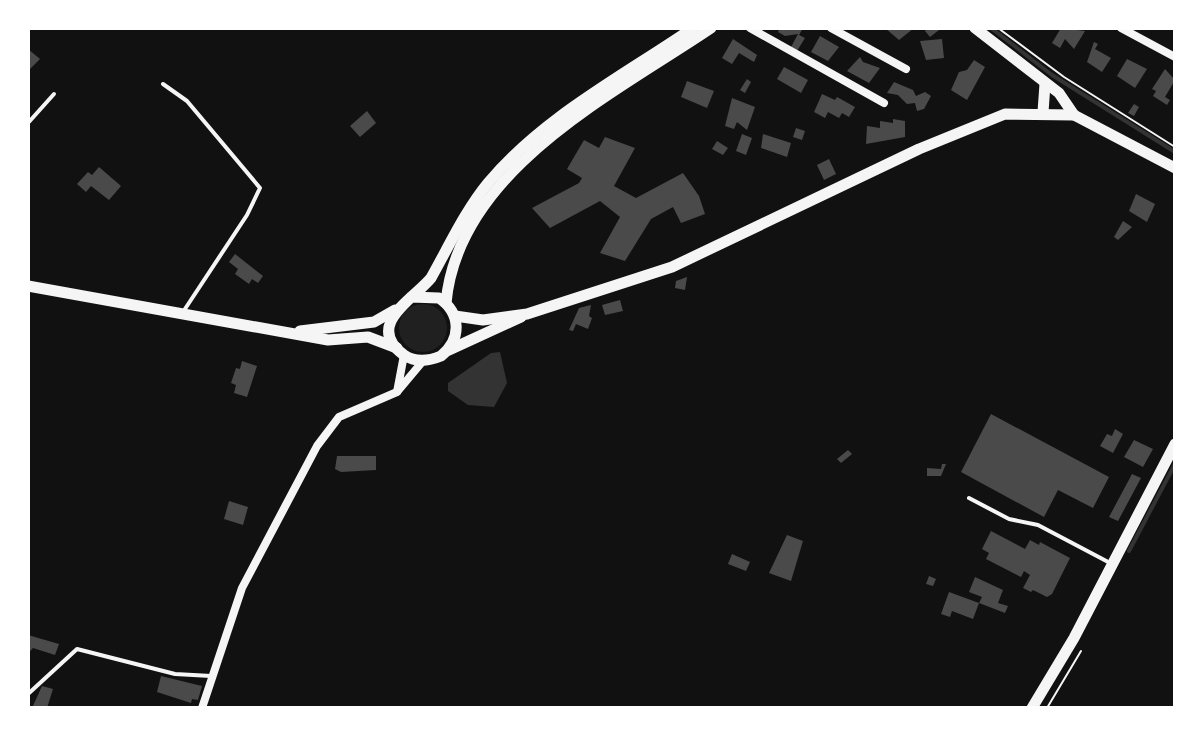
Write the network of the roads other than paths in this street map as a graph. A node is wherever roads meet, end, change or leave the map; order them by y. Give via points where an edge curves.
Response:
1 (693, 28) edge
2 (711, 28) edge
3 (750, 28) edge
4 (831, 28) edge
5 (975, 28) edge
6 (1121, 28) edge
7 (1133, 31) edge
8 (1175, 57) edge
9 (906, 69) dead end
10 (163, 84) dead end
11 (1045, 84) junction
12 (54, 94) dead end
13 (884, 103) dead end
14 (1043, 112) junction
15 (1074, 115) junction
16 (28, 123) edge
17 (1175, 168) edge
18 (28, 286) edge
19 (411, 297) junction
20 (446, 303) junction
21 (395, 310) junction
22 (182, 314) junction
23 (527, 314) junction
24 (455, 316) junction
25 (270, 330) junction
26 (448, 350) junction
27 (401, 352) junction
28 (423, 361) junction
29 (397, 392) junction
30 (1175, 444) edge
31 (969, 498) dead end
32 (1113, 564) junction
33 (211, 676) junction
34 (28, 694) edge
35 (202, 708) edge
36 (1032, 708) edge

1 - 19 main road via 524,145 487,184 431,278
2 - 20 main road via 570,122 517,167 457,252
3 - 13 street
4 - 9 street
5 - 11 main road
6 - 7 street
7 - 8 street
10 - 22 lane via 187,101 260,188
11 - 14 main road
11 - 15 main road via 1059,93
12 - 16 lane
14 - 15 main road
14 - 23 main road via 1005,114 919,149 672,267
15 - 17 main road
18 - 22 main road
19 - 20 main road via 430,295
19 - 21 main road
20 - 24 main road
21 - 25 main road via 348,328
21 - 27 main road via 390,329
22 - 25 main road
23 - 24 main road via 483,320
23 - 26 main road
24 - 26 main road via 456,334
25 - 27 main road via 328,340 368,337
26 - 28 main road
27 - 28 main road
27 - 29 street
28 - 29 street
29 - 33 street via 339,417 328,429 242,588
30 - 32 main road
31 - 32 lane via 1009,519 1038,525
32 - 36 main road
33 - 34 lane via 175,674 77,649
33 - 35 street

